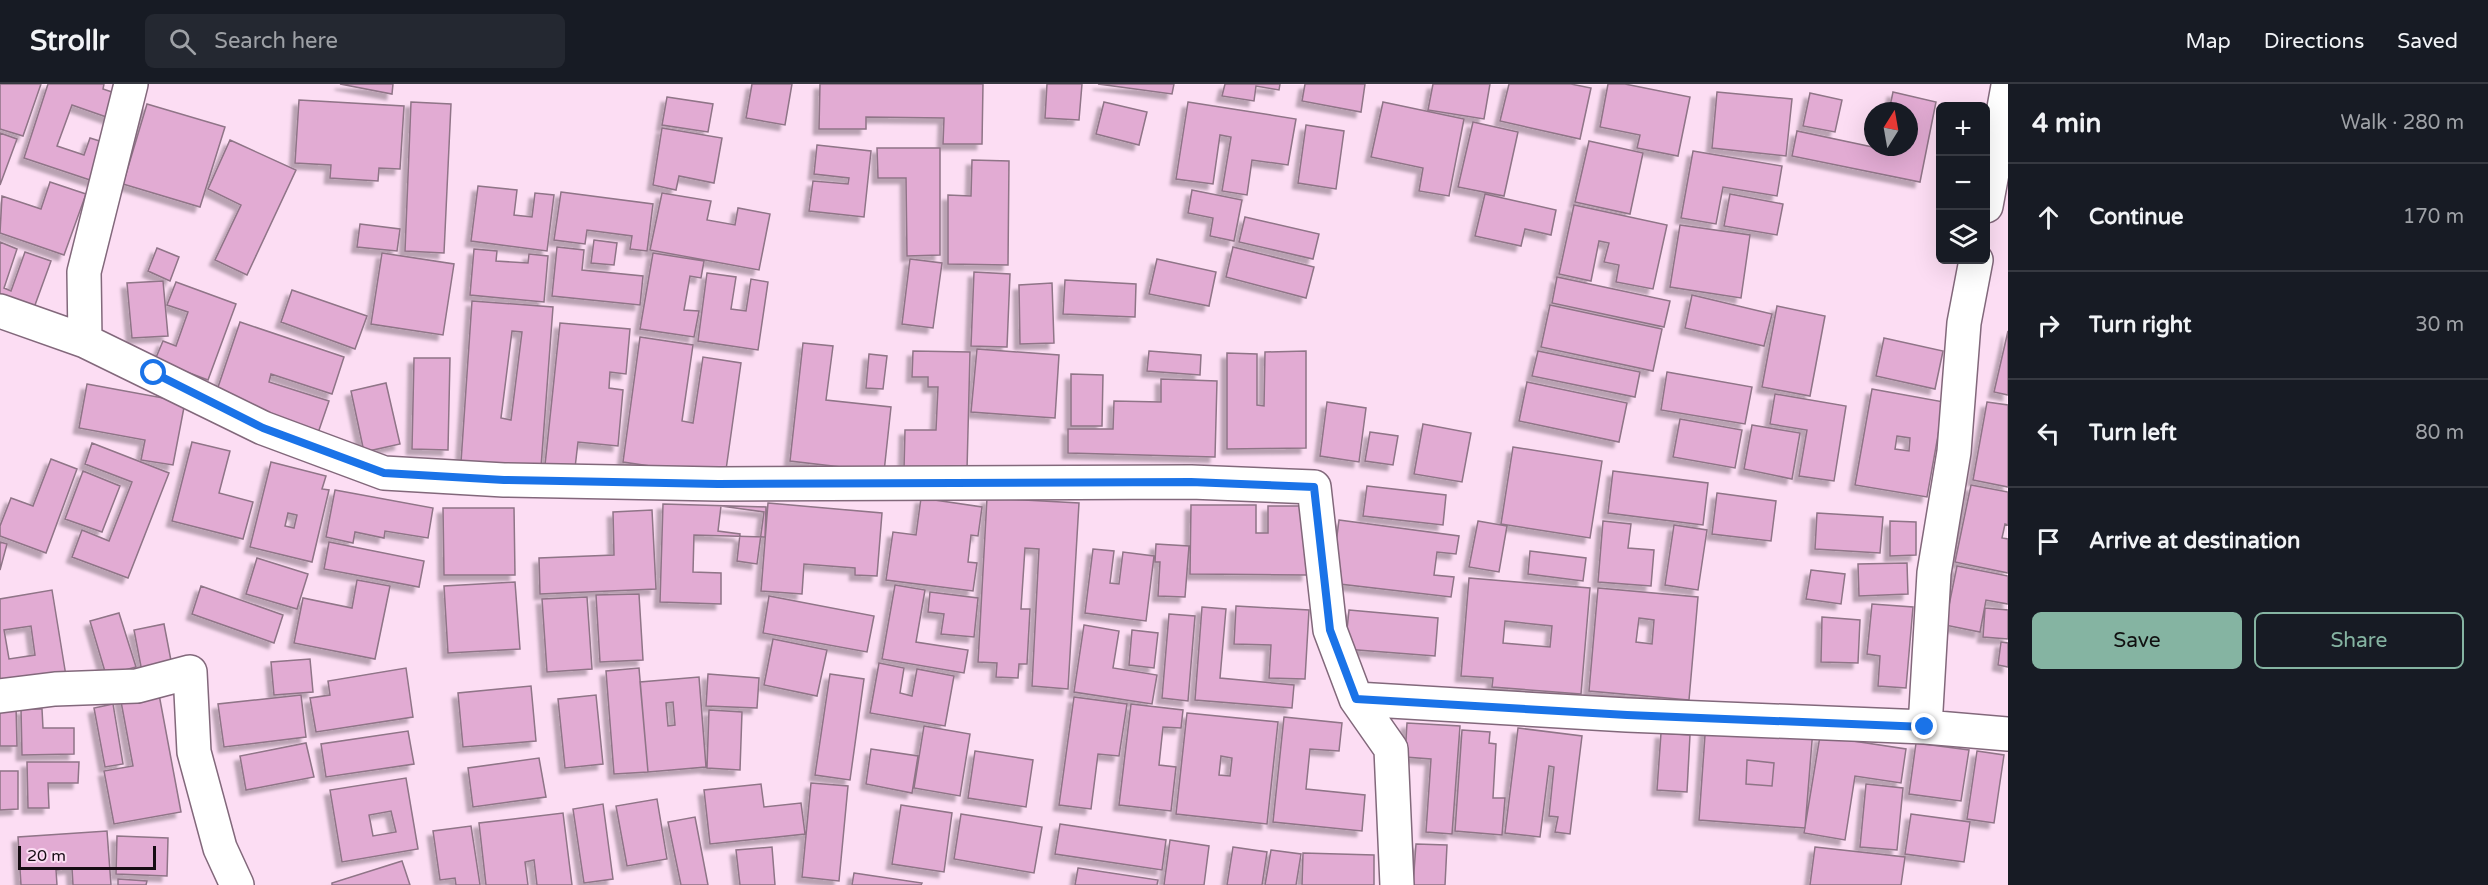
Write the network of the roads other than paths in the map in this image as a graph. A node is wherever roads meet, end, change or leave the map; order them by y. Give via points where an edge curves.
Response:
1 (131, 84) edge
2 (2008, 86) edge
3 (1990, 184) edge
4 (1975, 264) edge
5 (0, 311) edge
6 (85, 341) junction
7 (0, 696) edge
8 (1356, 699) junction
9 (1925, 727) junction
10 (2008, 734) edge
11 (237, 885) edge
12 (1397, 885) edge

1 - 6 street via 84,272
2 - 3 street
4 - 9 street via 1964,323 1954,452 1934,573
5 - 6 street
6 - 8 street via 263,428 384,473 504,480 718,484 1191,482 1314,487 1330,630
7 - 11 street via 137,686 190,672 194,752 220,848
8 - 9 street
8 - 12 street via 1391,749
9 - 10 street

